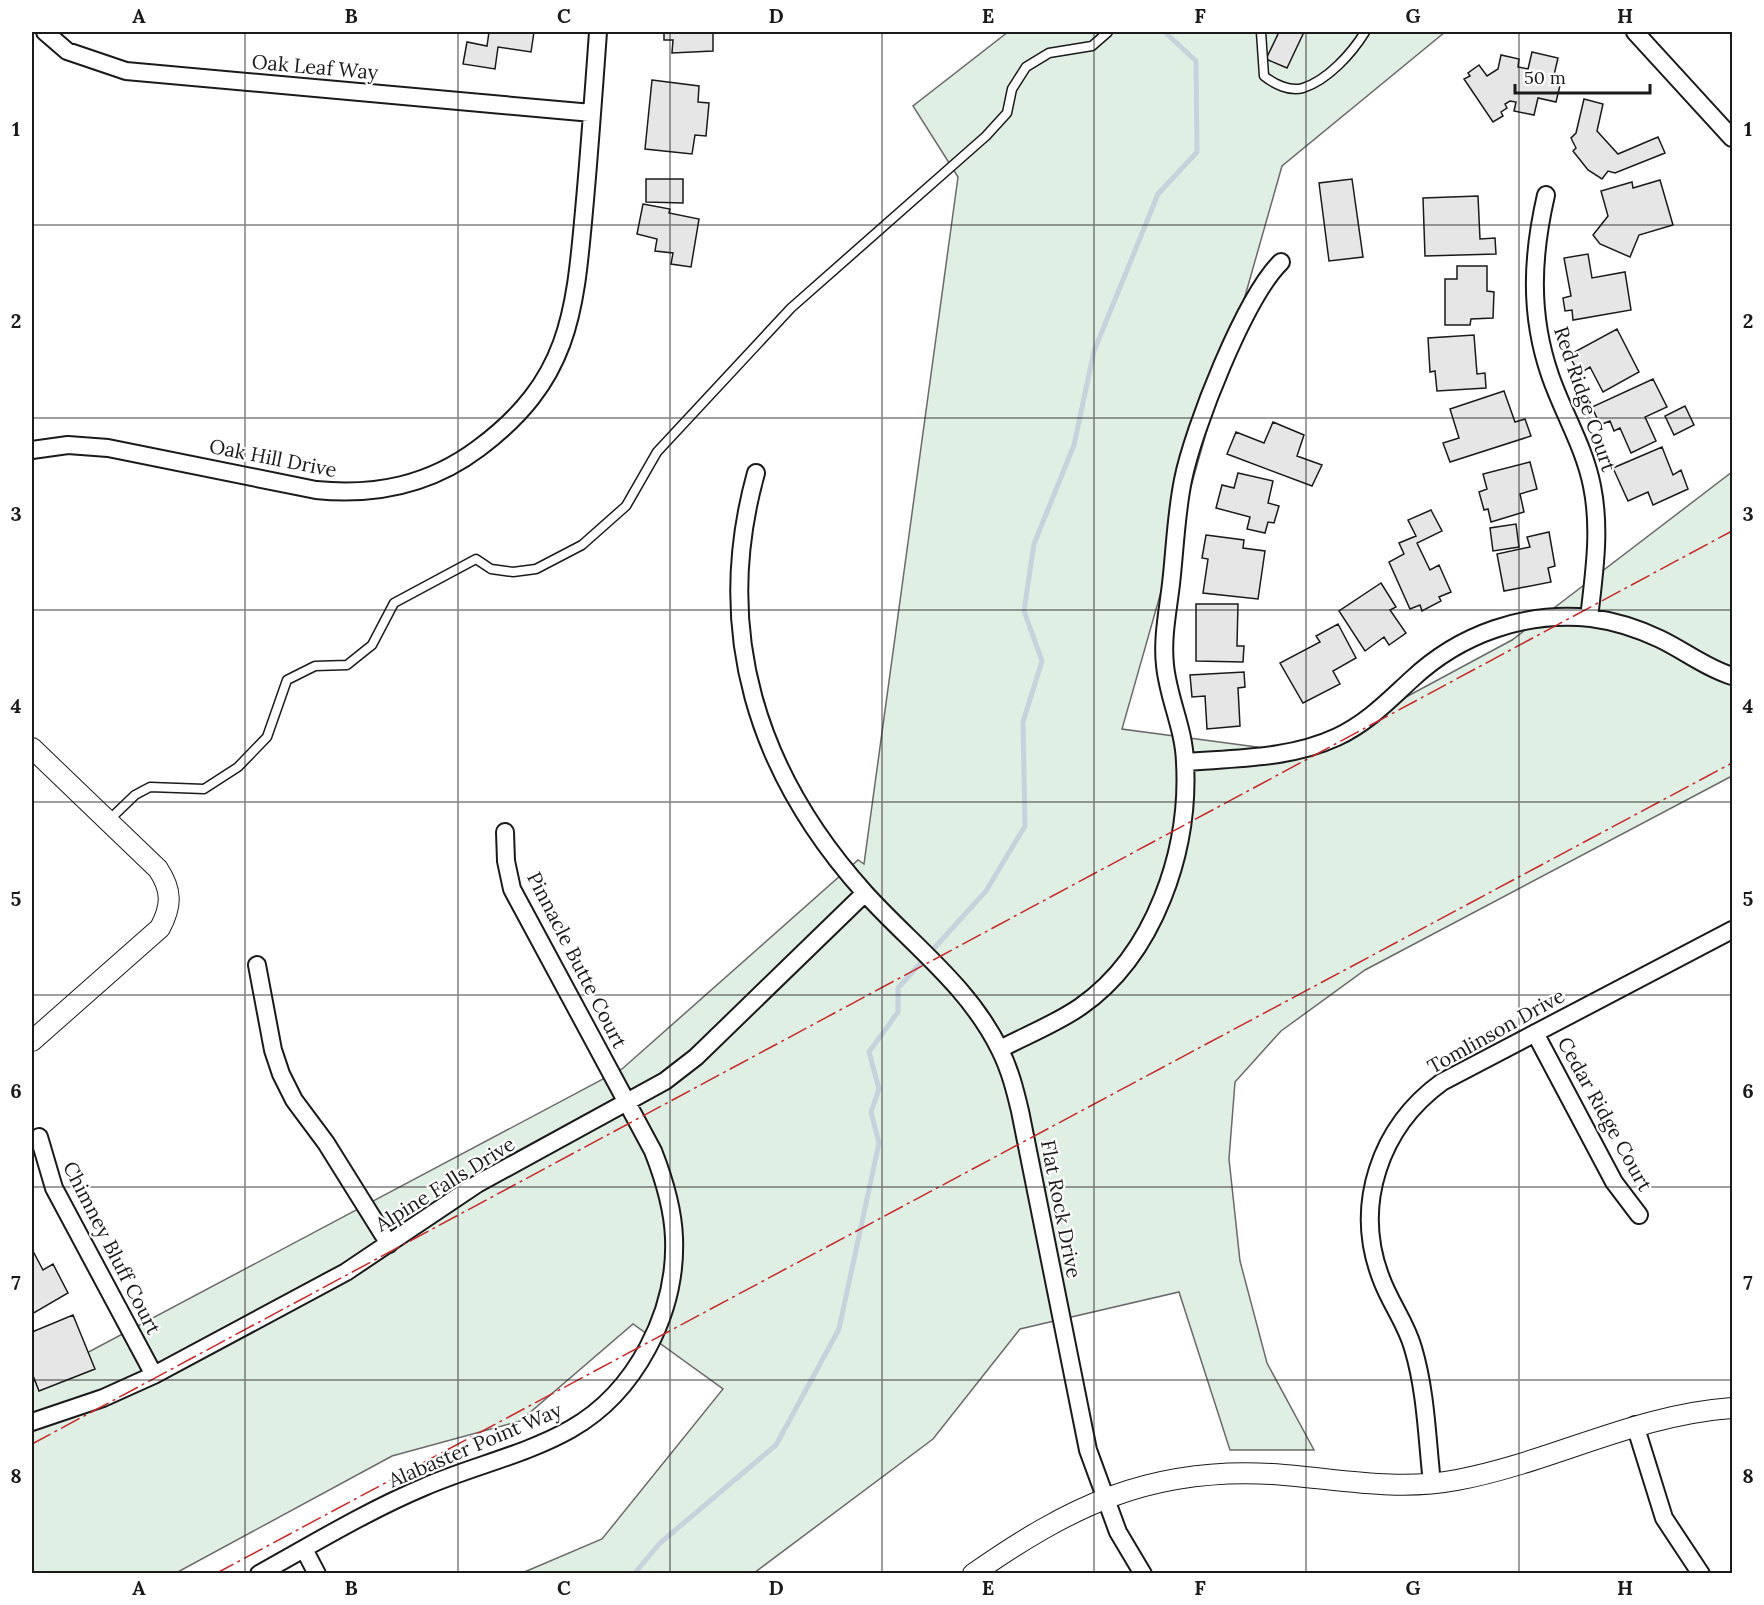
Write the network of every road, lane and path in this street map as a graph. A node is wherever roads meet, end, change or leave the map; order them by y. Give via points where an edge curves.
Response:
1 (45, 32) edge
2 (598, 32) edge
3 (1108, 32) edge
4 (1261, 32) edge
5 (1365, 32) edge
6 (1635, 32) edge
7 (592, 113) junction
8 (1732, 138) edge
9 (1546, 195) dead end
10 (1281, 262) dead end
11 (32, 450) edge
12 (756, 473) dead end
13 (1589, 618) junction
14 (1732, 676) edge
15 (32, 748) edge
16 (1185, 762) junction
17 (101, 817) junction
18 (505, 832) dead end
19 (865, 893) junction
20 (1732, 930) edge
21 (257, 965) dead end
22 (1535, 1033) junction
23 (32, 1041) edge
24 (999, 1049) junction
25 (627, 1103) junction
26 (39, 1137) dead end
27 (1639, 1215) dead end
28 (389, 1244) junction
29 (154, 1375) junction
30 (1732, 1408) edge
31 (32, 1422) edge
32 (1635, 1425) junction
33 (1432, 1483) junction
34 (1105, 1498) junction
35 (304, 1549) junction
36 (259, 1574) edge
37 (317, 1574) edge
38 (973, 1574) edge
39 (1143, 1574) edge
40 (1701, 1574) edge

1 - 7 street, Oak Leaf Way via 67,51 126,71
2 - 7 street, Oak Hill Drive
3 - 17 lane via 1092,46 1049,53 1026,67 1012,89 1007,113 986,136 791,308 657,452 626,506 582,545 536,569 491,569 476,559 394,603 372,645 347,665 315,666 287,680 267,737 238,767 204,789 150,787
4 - 5 lane via 1264,76 1276,86 1302,89 1354,49
6 - 8 street
7 - 11 street, Oak Hill Drive via 578,275 572,320 562,347 528,404 506,428 453,467 400,487 345,492 316,490 108,448 68,445
9 - 13 street, Red Ridge Court via 1536,239 1536,313 1551,377 1577,434 1592,487 1597,547
10 - 16 street via 1252,303 1211,394 1183,480 1165,631 1165,666 1182,732
12 - 19 street, Flat Rock Drive via 743,529 739,571 739,622 754,706 786,785 807,820
13 - 14 street via 1661,639 1702,664
13 - 16 street via 1525,620 1464,641 1438,657 1365,722 1308,748 1276,755
15 - 17 street
16 - 24 street via 1186,792 1177,846 1162,898 1139,945 1103,988 1082,1006
17 - 23 street via 158,869 166,882 170,904 167,915 159,928
18 - 25 street, Pinnacle Butte Court via 512,889
19 - 24 street, Flat Rock Drive via 970,1003
19 - 25 street, Alpine Falls Drive via 696,1057 664,1082
20 - 22 street, Tomlinson Drive
21 - 28 street via 281,1074
22 - 27 street, Cedar Ridge Court via 1614,1182
22 - 33 street, Tomlinson Drive via 1429,1092 1395,1130 1374,1177 1369,1211 1371,1245 1381,1278 1413,1347 1420,1374
24 - 34 street, Flat Rock Drive via 1020,1111 1080,1417
25 - 28 street, Alpine Falls Drive via 477,1184
25 - 35 street, Alabaster Point Way via 663,1175 674,1238 674,1261 663,1313 640,1361 607,1401 548,1442 422,1488
26 - 29 street, Chimney Bluff Court via 54,1188
28 - 29 street, Alpine Falls Drive via 346,1272
29 - 31 street, Alpine Falls Drive via 103,1398
30 - 32 street
32 - 33 street via 1499,1471
32 - 40 street via 1664,1518
33 - 34 street via 1388,1486 1272,1474 1229,1474 1158,1483
34 - 38 street via 1051,1522
34 - 39 street, Flat Rock Drive via 1118,1532
35 - 36 street, Alabaster Point Way
35 - 37 street

